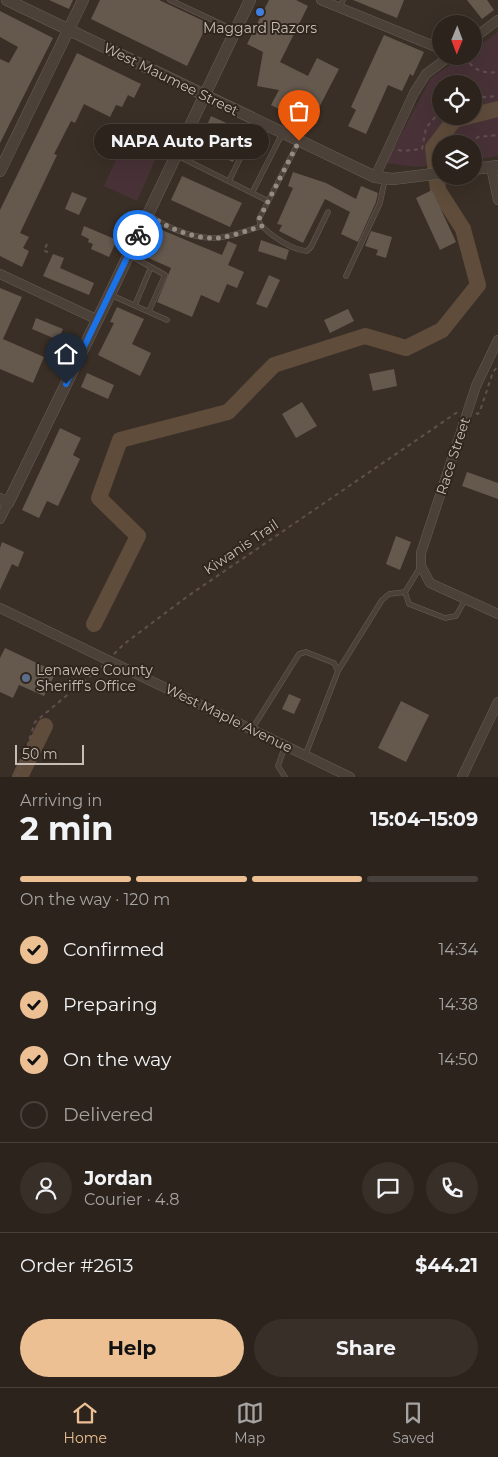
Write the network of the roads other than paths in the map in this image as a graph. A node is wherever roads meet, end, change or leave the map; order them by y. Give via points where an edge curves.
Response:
1 (7, 0) edge
2 (83, 0) edge
3 (170, 0) edge
4 (250, 0) edge
5 (321, 0) edge
6 (341, 4) edge
7 (498, 20) edge
8 (69, 30) junction
9 (235, 31) junction
10 (482, 32) edge
11 (432, 45) edge
12 (438, 65) edge
13 (204, 95) junction
14 (259, 122) junction
15 (282, 133) junction
16 (299, 141) junction
17 (176, 155) junction
18 (495, 166) edge
19 (482, 168) edge
20 (0, 171) edge
21 (432, 175) edge
22 (380, 177) junction
23 (229, 181) junction
24 (252, 193) junction
25 (498, 200) edge
26 (268, 201) junction
27 (328, 212) dead end
28 (148, 214) junction
29 (262, 226) junction
30 (128, 255) junction
31 (151, 267) junction
32 (0, 274) edge
33 (346, 276) dead end
34 (110, 294) junction
35 (134, 305) junction
36 (149, 312) junction
37 (98, 320) junction
38 (167, 320) dead end
39 (498, 340) edge
40 (4, 501) edge
41 (0, 519) edge
42 (421, 566) junction
43 (405, 592) junction
44 (465, 600) junction
45 (0, 608) edge
46 (498, 614) edge
47 (338, 671) junction
48 (498, 702) edge
49 (252, 730) junction
50 (285, 746) junction
51 (305, 756) junction
52 (285, 777) edge
53 (350, 777) edge
54 (462, 777) edge

1 - 8 street, West Maumee Street
2 - 8 street
3 - 9 lane
4 - 9 street
5 - 6 street
6 - 11 street
7 - 10 street
8 - 13 street, West Maumee Street
8 - 20 street
9 - 13 street
12 - 22 street via 426,74 414,93
13 - 14 street, West Maumee Street
13 - 17 street
14 - 15 street, West Maumee Street
14 - 23 lane
15 - 16 street, West Maumee Street
15 - 24 lane
16 - 22 street, West Maumee Street
16 - 26 lane
17 - 23 lane
17 - 28 street
18 - 19 street
18 - 25 street
21 - 22 street, West Maumee Street
22 - 33 lane via 380,203
23 - 24 lane
24 - 26 lane
26 - 29 lane via 259,219
27 - 29 lane via 307,251 279,239
28 - 29 lane via 193,235 213,238
28 - 30 street
30 - 31 lane
30 - 34 street
31 - 35 lane
31 - 36 lane via 165,275
32 - 37 street
34 - 35 lane
34 - 37 street
35 - 36 lane
36 - 38 lane
37 - 40 street
39 - 42 street, Race Street via 467,411 421,553
40 - 41 street
42 - 43 lane
42 - 44 street, Race Street via 430,583
43 - 44 lane via 409,604 445,618 456,616
43 - 47 lane via 389,594 382,600
44 - 46 street
45 - 49 street, West Maple Avenue
47 - 49 lane via 334,663 306,652 300,654
47 - 51 lane
48 - 54 street
49 - 50 street, West Maple Avenue
50 - 51 street, West Maple Avenue
50 - 52 lane via 278,766
51 - 53 street, West Maple Avenue

